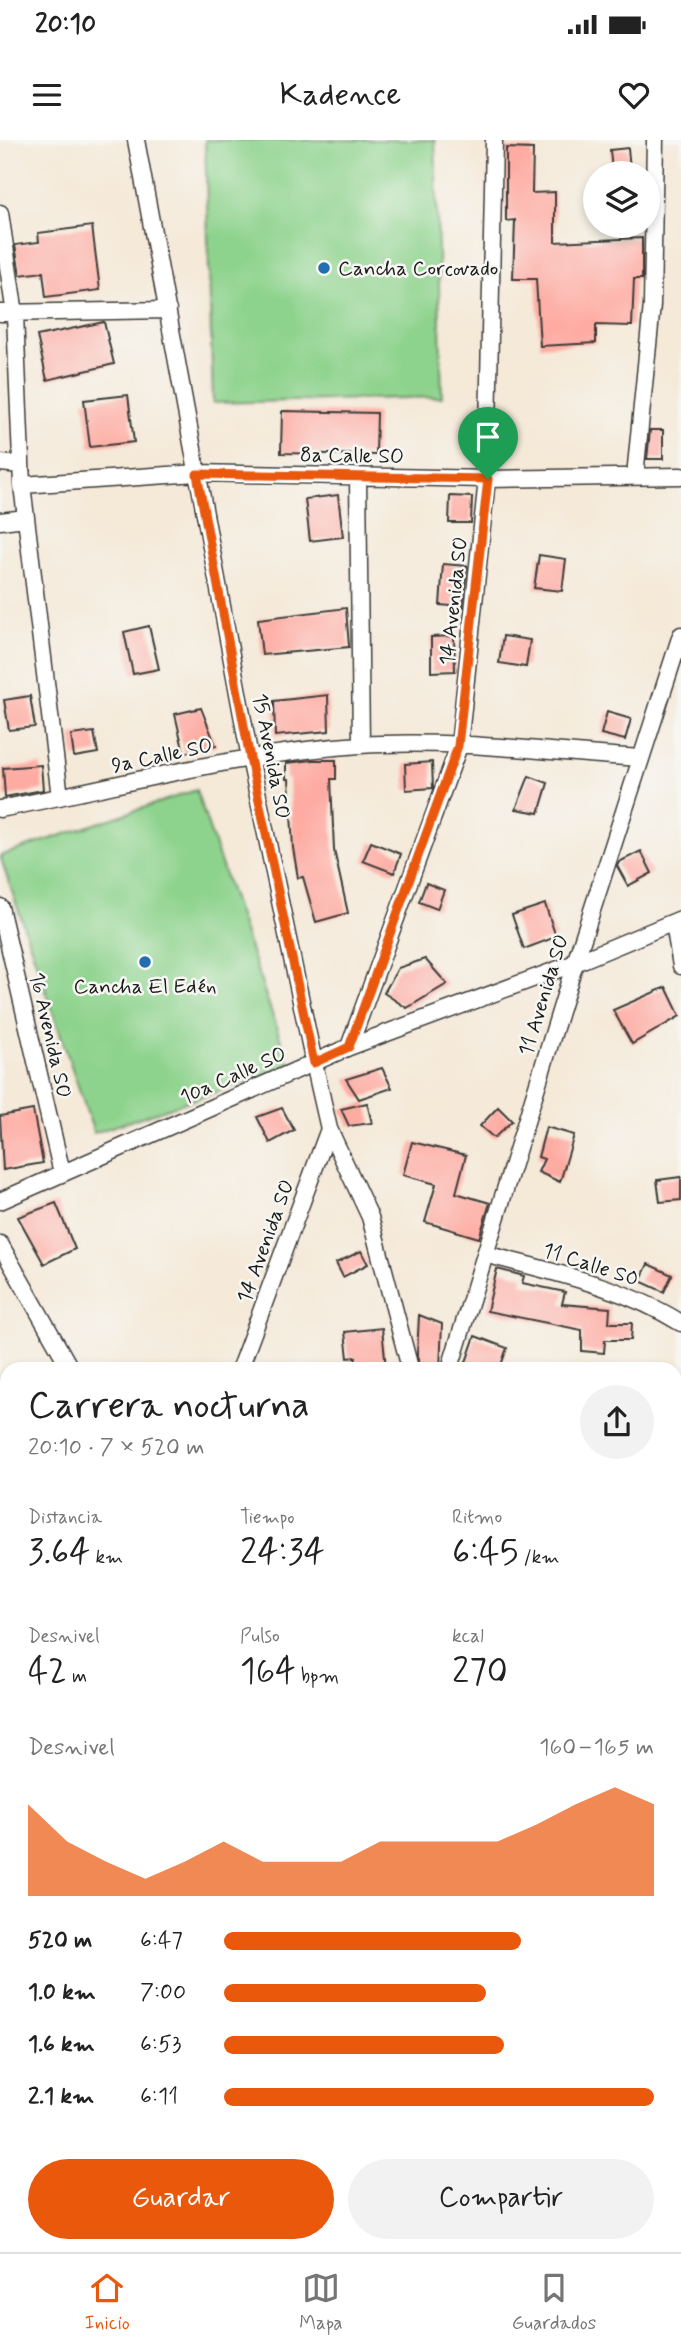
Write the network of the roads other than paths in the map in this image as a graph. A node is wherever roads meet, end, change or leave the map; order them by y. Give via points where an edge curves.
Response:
1 (136, 140) edge
2 (494, 140) edge
3 (655, 140) edge
4 (0, 213) edge
5 (167, 310) junction
6 (8, 313) edge
7 (0, 463) edge
8 (21, 465) junction
9 (197, 474) junction
10 (358, 476) junction
11 (635, 476) junction
12 (681, 476) edge
13 (488, 479) junction
14 (22, 485) junction
15 (26, 518) junction
16 (0, 521) edge
17 (681, 635) edge
18 (361, 745) junction
19 (458, 746) junction
20 (250, 758) junction
21 (640, 758) junction
22 (60, 797) junction
23 (0, 809) edge
24 (0, 907) edge
25 (678, 921) edge
26 (575, 963) junction
27 (681, 966) edge
28 (349, 1047) junction
29 (314, 1063) junction
30 (329, 1129) junction
31 (62, 1174) junction
32 (0, 1200) edge
33 (0, 1244) edge
34 (485, 1254) junction
35 (681, 1323) edge
36 (67, 1362) edge
37 (242, 1362) edge
38 (408, 1362) edge
39 (452, 1362) edge

1 - 5 street, 15 Avenida SO
2 - 13 street, 14 Avenida SO
3 - 11 street via 652,305
4 - 6 street
5 - 6 street
5 - 9 street, 15 Avenida SO
6 - 8 street
7 - 8 street
8 - 14 street
9 - 10 street, 8a Calle SO
9 - 14 street, 8a Calle SO
9 - 20 street, 15 Avenida SO
10 - 13 street, 8a Calle SO
10 - 18 street
11 - 12 street, 8a Calle SO
11 - 13 street, 8a Calle SO
13 - 19 street, 14 Avenida SO
14 - 15 street
15 - 16 street
15 - 22 street
17 - 21 street, 11 Avenida SO
18 - 19 street, 9a Calle SO
18 - 20 street, 9a Calle SO
19 - 21 street, 9a Calle SO
19 - 28 street, 14 Avenida SO
20 - 22 street, 9a Calle SO
20 - 29 street, 15 Avenida SO
21 - 26 street, 11 Avenida SO
22 - 23 street, 9a Calle SO
24 - 31 street, 16 Avenida SO
25 - 26 street, 10a Calle SO
25 - 27 street
26 - 28 street, 10a Calle SO
26 - 34 street, 11 Avenida SO
28 - 29 street, 10a Calle SO
29 - 30 street, 15 Avenida SO
29 - 31 street, 10a Calle SO
30 - 37 street, 14 Avenida SO
30 - 38 street, 15 Avenida SO via 370,1217
31 - 32 street, 10a Calle SO
33 - 36 street
34 - 35 street, 11 Calle SO via 590,1282 657,1308
34 - 39 street, 11 Avenida SO

